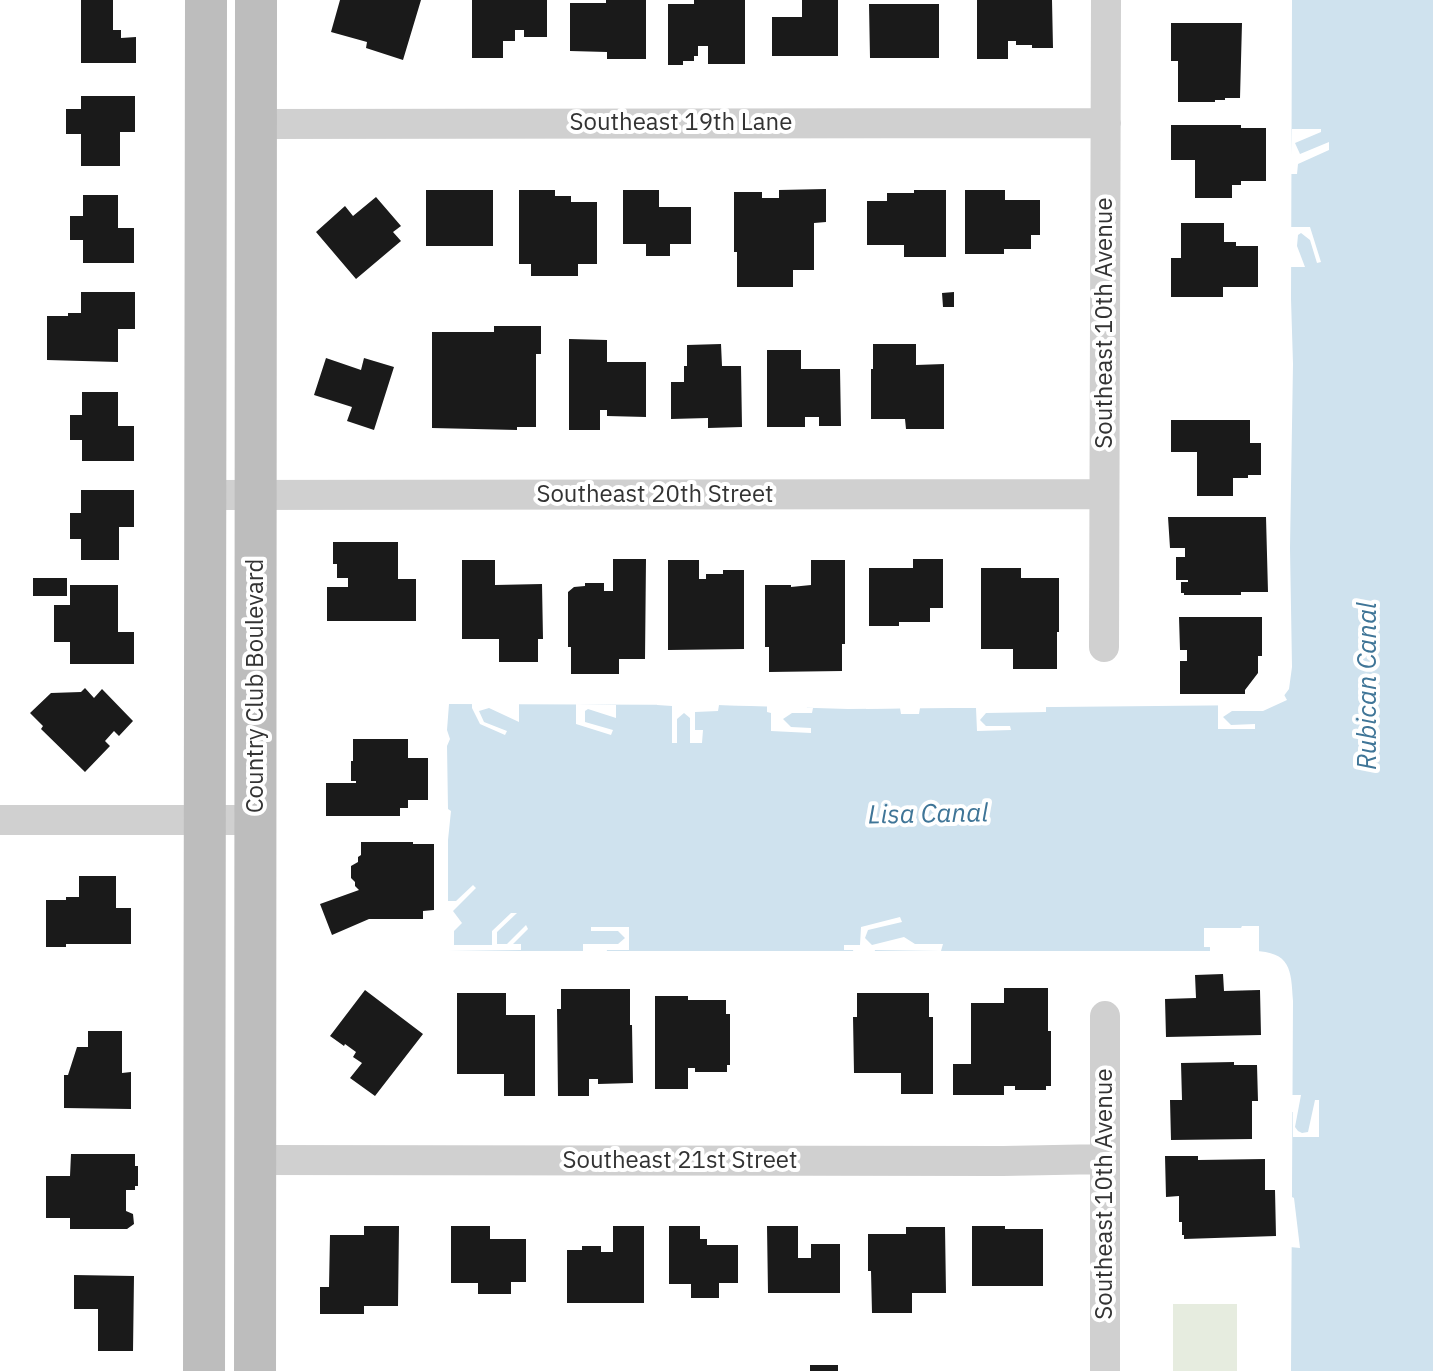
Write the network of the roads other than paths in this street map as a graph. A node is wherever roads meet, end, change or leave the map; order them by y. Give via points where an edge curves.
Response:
1 (206, 0) edge
2 (256, 0) edge
3 (1106, 0) edge
4 (1106, 123) junction
5 (256, 124) junction
6 (1104, 494) junction
7 (206, 495) junction
8 (256, 496) junction
9 (1104, 647) dead end
10 (0, 820) edge
11 (205, 820) junction
12 (256, 820) junction
13 (1105, 1016) dead end
14 (1105, 1159) junction
15 (256, 1160) junction
16 (204, 1371) edge
17 (255, 1371) edge
18 (1105, 1371) edge

1 - 7 main road
2 - 5 main road, Country Club Boulevard
3 - 4 street, Southeast 10th Avenue
4 - 5 street, Southeast 19th Lane
4 - 6 street, Southeast 10th Avenue
5 - 8 main road, Country Club Boulevard
6 - 8 street, Southeast 20th Street
6 - 9 street, Southeast 10th Avenue
7 - 8 street, Southeast 20th Street
7 - 11 main road
8 - 12 main road, Country Club Boulevard
10 - 11 street
11 - 12 street
11 - 16 main road
12 - 15 main road, Country Club Boulevard
13 - 14 street, Southeast 10th Avenue
14 - 15 street, Southeast 21st Street
14 - 18 street, Southeast 10th Avenue
15 - 17 main road, Country Club Boulevard

